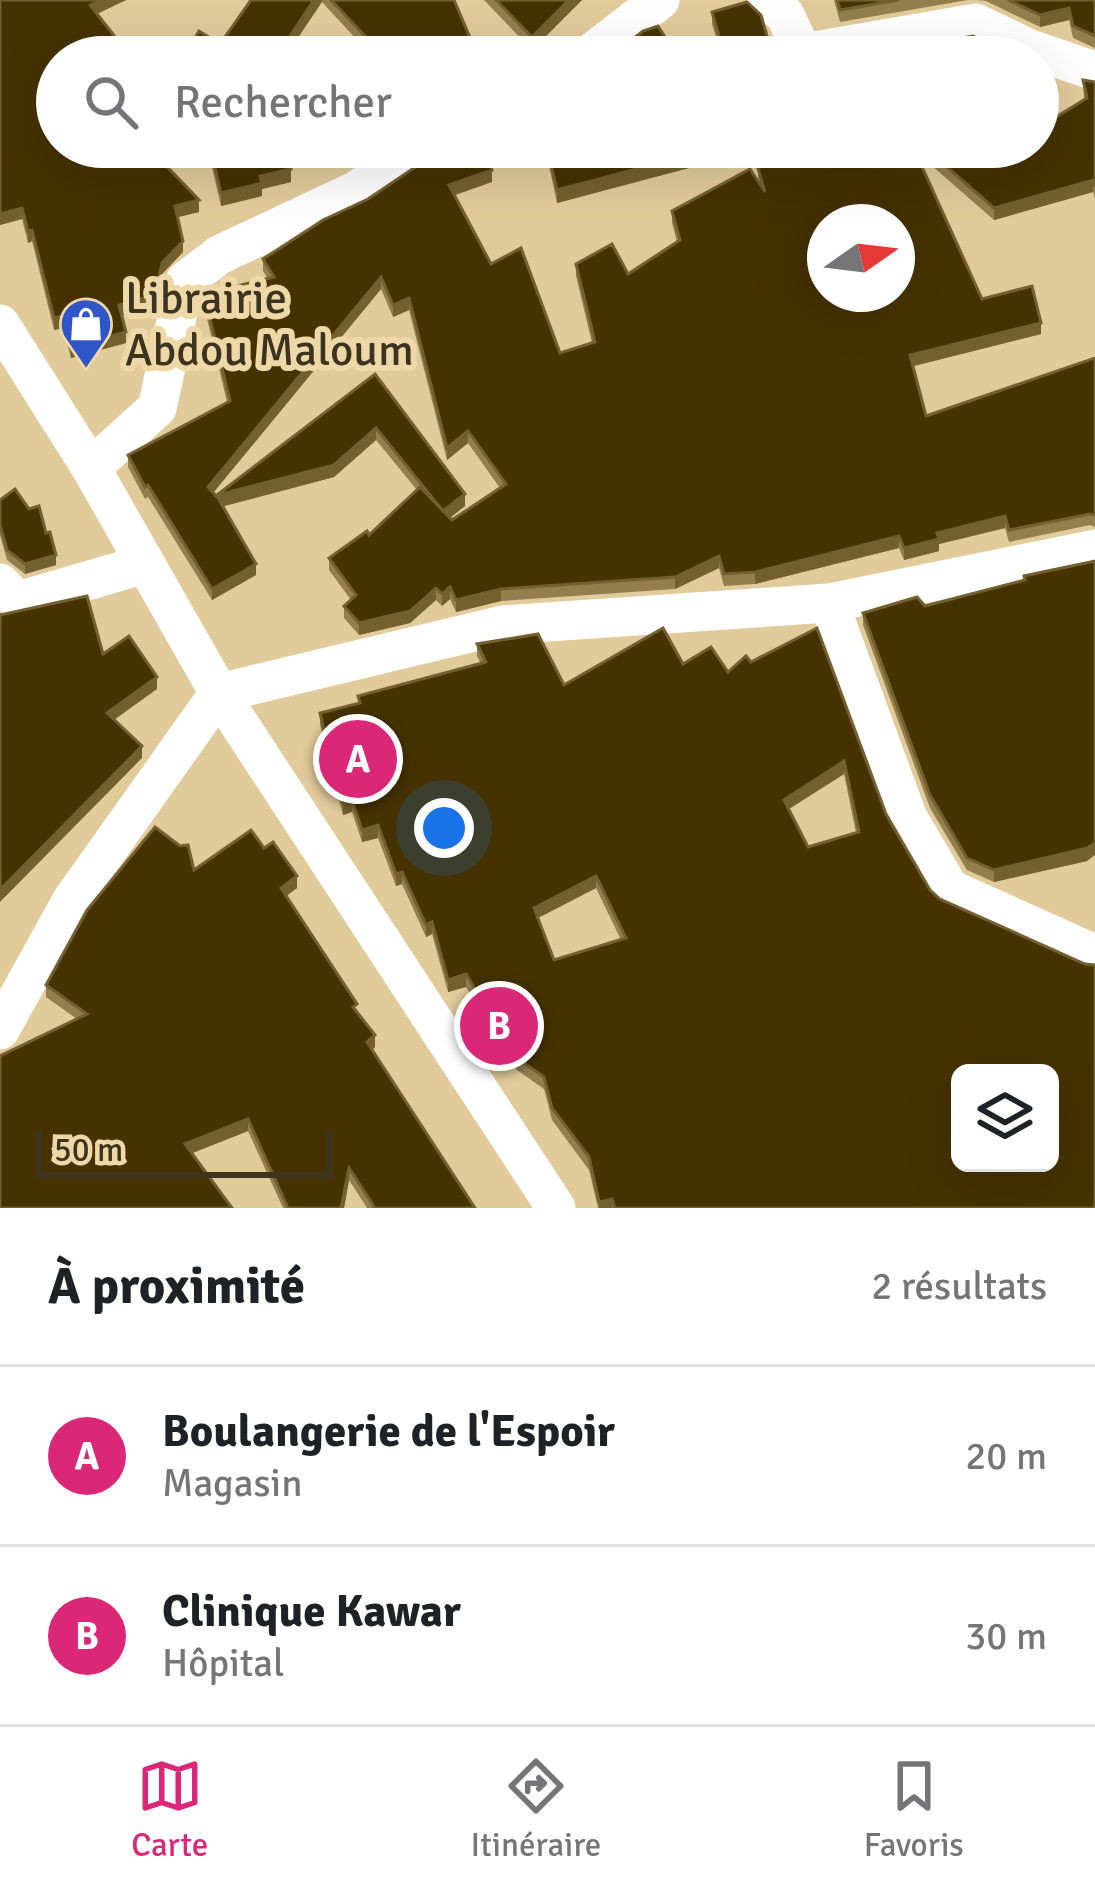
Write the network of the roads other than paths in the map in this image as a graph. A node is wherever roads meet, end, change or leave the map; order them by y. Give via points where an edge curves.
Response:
1 (660, 0) edge
2 (766, 0) edge
3 (613, 36) edge
4 (795, 36) edge
5 (898, 36) edge
6 (1003, 36) edge
7 (1059, 59) edge
8 (1095, 71) edge
9 (390, 168) edge
10 (0, 324) edge
11 (92, 468) junction
12 (1095, 549) edge
13 (145, 564) junction
14 (0, 583) edge
15 (829, 603) junction
16 (219, 693) junction
17 (1095, 953) edge
18 (0, 1030) edge
19 (556, 1208) edge

1 - 3 street
2 - 4 street
5 - 6 street via 976,23
7 - 8 street
9 - 11 street via 219,255 185,281 158,408
10 - 11 street
11 - 13 street
12 - 15 street
13 - 14 street via 18,601
13 - 16 street
15 - 16 street via 503,625
15 - 17 street via 908,818 950,889
16 - 18 street via 72,900
16 - 19 street

